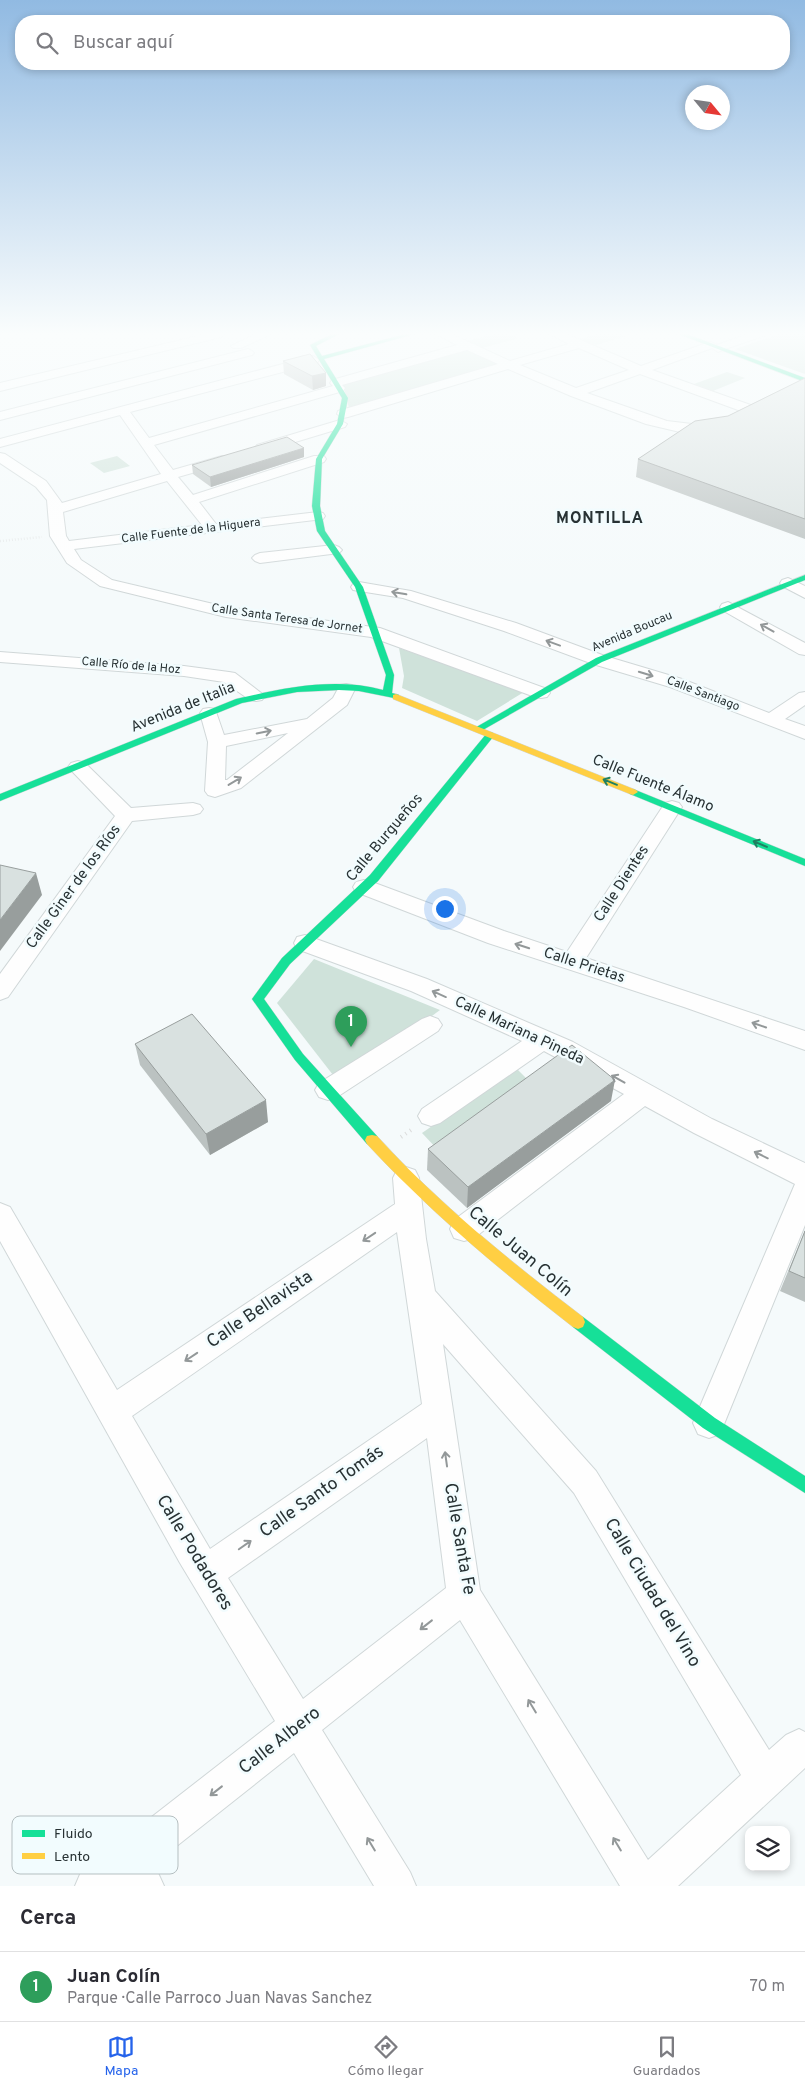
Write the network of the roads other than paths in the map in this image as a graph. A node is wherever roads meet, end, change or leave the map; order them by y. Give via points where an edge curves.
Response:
1 (88, 420) edge
2 (129, 420) edge
3 (226, 420) edge
4 (339, 420) edge
5 (341, 420) edge
6 (644, 420) edge
7 (723, 426) edge
8 (0, 443) edge
9 (146, 443) junction
10 (0, 457) edge
11 (319, 459) junction
12 (170, 476) junction
13 (190, 500) junction
14 (56, 509) junction
15 (318, 516) junction
16 (212, 528) junction
17 (63, 542) junction
18 (334, 550) junction
19 (260, 558) dead end
20 (805, 577) edge
21 (788, 584) junction
22 (359, 587) junction
23 (805, 593) edge
24 (728, 607) junction
25 (374, 632) junction
26 (805, 650) edge
27 (0, 657) edge
28 (599, 660) junction
29 (346, 689) junction
30 (386, 693) junction
31 (541, 693) junction
32 (256, 696) junction
33 (805, 697) edge
34 (209, 713) junction
35 (770, 720) junction
36 (312, 723) junction
37 (478, 729) junction
38 (805, 733) edge
39 (490, 734) junction
40 (217, 742) junction
41 (78, 767) junction
42 (215, 790) junction
43 (0, 798) edge
44 (672, 807) junction
45 (193, 809) junction
46 (126, 815) junction
47 (175, 824) dead end
48 (805, 863) edge
49 (364, 887) junction
50 (305, 943) junction
51 (572, 962) junction
52 (0, 991) edge
53 (258, 999) joint
54 (430, 1025) dead end
55 (542, 1040) junction
56 (805, 1041) edge
57 (328, 1090) junction
58 (644, 1093) junction
59 (431, 1116) road end
60 (805, 1176) edge
61 (406, 1178) junction
62 (805, 1192) edge
63 (409, 1210) junction
64 (0, 1215) edge
65 (464, 1229) junction
66 (421, 1297) junction
67 (112, 1411) junction
68 (439, 1411) junction
69 (709, 1423) junction
70 (805, 1485) edge
71 (205, 1573) junction
72 (464, 1595) junction
73 (299, 1725) junction
74 (799, 1748) dead end
75 (765, 1779) junction
76 (178, 1834) edge
77 (130, 1874) edge
78 (95, 1886) edge
79 (396, 1886) edge
80 (642, 1886) edge
81 (649, 1886) edge

1 - 8 street
2 - 9 street
3 - 9 street
4 - 12 street
5 - 11 street
6 - 7 street via 688,431 715,430
9 - 12 street
10 - 14 street, Calle Santa Teresa de Jornet via 41,484 54,500
11 - 13 street
11 - 15 street
12 - 13 street
12 - 14 street
13 - 16 street
14 - 17 street, Calle Santa Teresa de Jornet
15 - 16 street, Calle Fuente de la Higuera
15 - 18 street via 321,531
16 - 17 street, Calle Fuente de la Higuera
17 - 25 street, Calle Santa Teresa de Jornet via 75,563 106,582 226,612
18 - 19 street
18 - 22 street
20 - 21 street, Avenida Boucau
21 - 23 street
21 - 24 street, Avenida Boucau
22 - 25 street
28 -> 22 street, Calle Santiago via 510,627 405,594
26 -> 24 street
24 - 28 street, Avenida Boucau
25 - 30 street via 390,675
25 - 31 street, Calle Santa Teresa de Jornet
27 - 32 street, Calle Río de la Hoz via 184,670 229,677
28 - 31 street, Avenida Boucau
28 -> 35 street, Calle Santiago via 676,683
29 - 30 street, Avenida de Italia
29 - 32 street, Avenida de Italia via 310,689
29 - 36 street via 341,701
30 - 37 street, Avenida de Italia
31 - 37 street, Avenida Boucau
32 - 34 street, Avenida de Italia
33 - 35 street
34 - 40 street
34 - 41 street, Avenida de Italia
35 - 38 street, Calle Santiago
40 -> 36 street
42 -> 36 street via 234,784
37 - 39 street, Calle Fuente Álamo
44 -> 39 street, Calle Fuente Álamo
39 - 49 street, Calle Burgueños
40 - 42 street
41 - 43 street, Avenida de Italia
41 - 46 street, Calle Giner de los Ríos
42 - 45 street
48 -> 44 street, Calle Fuente Álamo
44 - 51 street, Calle Dientes
45 - 46 street
45 - 47 street
46 - 52 street, Calle Giner de los Ríos
49 - 50 street, Calle Burgueños
51 -> 49 street, Calle Prietas
50 - 53 street, Calle Burgueños via 286,961
55 -> 50 street, Calle Mariana Pineda via 419,985
56 -> 51 street, Calle Prietas
53 - 57 street, Calle Juan Colín via 299,1057
54 - 57 street
58 -> 55 street, Calle Mariana Pineda
55 - 59 street
57 - 61 street, Calle Juan Colín
60 -> 58 street, Calle Mariana Pineda
58 - 65 street
61 - 63 street, Calle Santa Fe
61 - 65 street, Calle Juan Colín
62 - 69 street
63 - 66 street, Calle Santa Fe
63 -> 67 street, Calle Bellavista
64 - 67 street, Calle Podadores
65 - 69 street, Calle Juan Colín via 508,1268
66 - 68 street, Calle Santa Fe
66 - 75 street, Calle Ciudad del Vino via 584,1482
67 - 71 street, Calle Podadores
71 -> 68 street, Calle Santo Tomás
72 -> 68 street, Calle Santa Fe
69 - 70 street, Calle Juan Colín
71 - 73 street, Calle Podadores
72 -> 73 street, Calle Albero
80 -> 72 street, Calle Santa Fe
73 -> 76 street, Calle Albero
79 -> 73 street, Calle Podadores
74 - 75 street
75 - 81 street
77 - 78 street, Calle Albero

